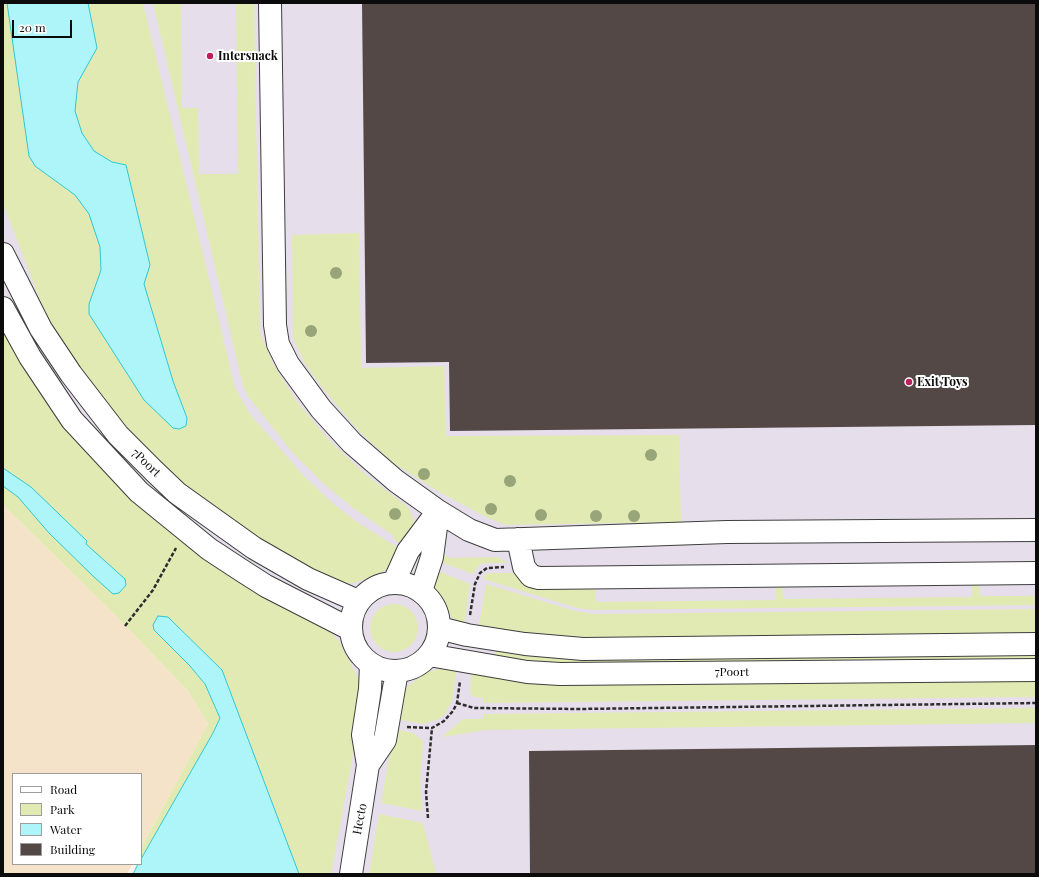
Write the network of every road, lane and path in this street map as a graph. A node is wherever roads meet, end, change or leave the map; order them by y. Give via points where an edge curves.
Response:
1 (270, 3) edge
2 (3, 254) edge
3 (3, 308) edge
4 (438, 511) junction
5 (185, 530) junction
6 (1036, 530) edge
7 (518, 539) junction
8 (1036, 573) edge
9 (394, 582) junction
10 (421, 591) junction
11 (358, 601) junction
12 (125, 626) dead end
13 (439, 628) junction
14 (350, 629) junction
15 (1036, 644) edge
16 (429, 655) junction
17 (371, 664) junction
18 (1036, 670) edge
19 (397, 671) junction
20 (457, 703) dead end
21 (1036, 703) edge
22 (432, 728) dead end
23 (368, 765) junction
24 (428, 818) dead end
25 (351, 874) edge

1 - 4 street via 274,325 278,344 288,364 321,409 352,442 396,481
2 - 11 street, 7Poort via 41,329 71,374 118,435 154,471 202,512 254,548 308,578
3 - 5 street, 7Poort via 30,357 72,420 139,492
4 - 7 street via 469,530 495,540
4 - 9 street via 408,551
4 - 10 street via 432,557
5 - 12 path via 153,590
5 - 14 street, 7Poort via 266,586
6 - 7 street via 727,532
7 - 8 street via 524,567 531,576 539,578
9 - 10 street via 408,584
9 - 11 street via 380,584
10 - 13 street via 431,601 437,614
11 - 14 street
13 - 15 street, 7Poort via 526,644 584,649
13 - 16 street
14 - 17 street via 356,649
16 - 18 street, 7Poort via 527,672 560,674
16 - 19 street via 415,666
17 - 19 street
17 - 23 street, Hecto via 363,735
19 - 23 street, Hecto via 385,740
20 - 21 path via 474,708
22 - 24 path via 426,792
23 - 25 street, Hecto

